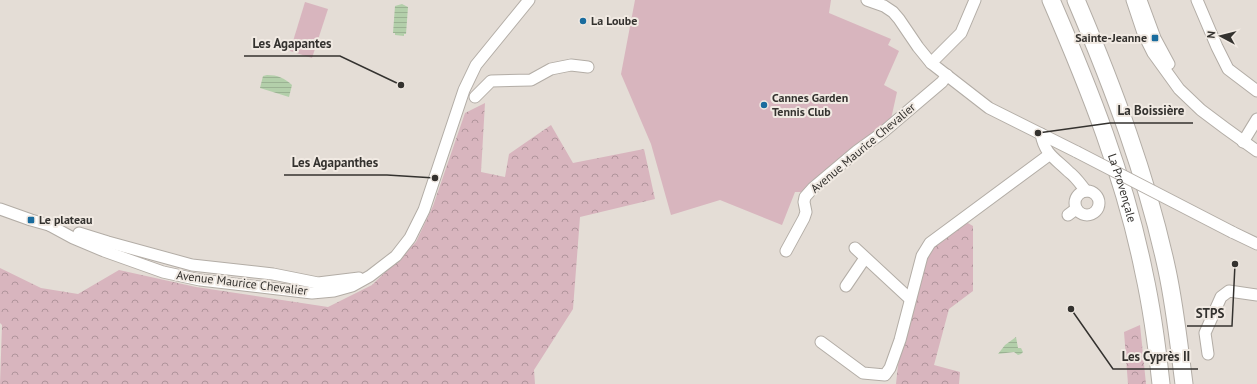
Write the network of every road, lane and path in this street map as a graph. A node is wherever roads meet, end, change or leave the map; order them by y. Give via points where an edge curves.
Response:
1 (529, 0) edge
2 (866, 0) edge
3 (975, 0) edge
4 (1050, 0) edge
5 (1076, 0) edge
6 (1197, 0) edge
7 (1138, 1) edge
8 (931, 63) junction
9 (588, 67) dead end
10 (947, 75) junction
11 (1257, 91) edge
12 (475, 97) dead end
13 (1257, 119) edge
14 (1040, 134) junction
15 (1243, 142) junction
16 (1257, 151) edge
17 (1049, 155) junction
18 (1086, 191) junction
19 (0, 210) edge
20 (1257, 244) edge
21 (855, 248) dead end
22 (786, 251) dead end
23 (865, 258) junction
24 (846, 286) dead end
25 (1257, 295) edge
26 (910, 299) junction
27 (821, 342) dead end
28 (1208, 354) dead end
29 (1161, 384) edge
30 (1184, 384) edge

1 - 19 street, Avenue Maurice Chevalier via 476,65 464,90 424,210 410,238 396,256 352,286 312,293 200,280 162,272 109,253 49,226
2 - 8 street via 893,12
3 - 8 street via 961,33
4 - 29 highway, La Provençale via 1095,108 1124,193 1144,273
5 - 30 highway, La Provençale via 1125,123 1150,201 1167,270
6 - 11 street via 1228,69
7 - 15 street via 1160,50 1201,110
8 - 10 street
9 - 12 street via 571,65 551,69 531,80 491,81
10 - 14 street via 989,108
10 - 22 street, Avenue Maurice Chevalier via 882,133 813,188 805,197 804,218
13 - 15 street
14 - 17 street
14 - 20 street, bridge
15 - 16 street
17 - 18 street via 1070,172
17 - 26 street via 930,243 922,256
18 - 18 street via 1094,193 1098,199 1098,207 1092,219 1072,212 1076,197
21 - 23 street
23 - 24 street
23 - 26 street
25 - 28 street via 1229,291 1221,297 1205,333
26 - 27 street via 900,340 885,375 863,373

